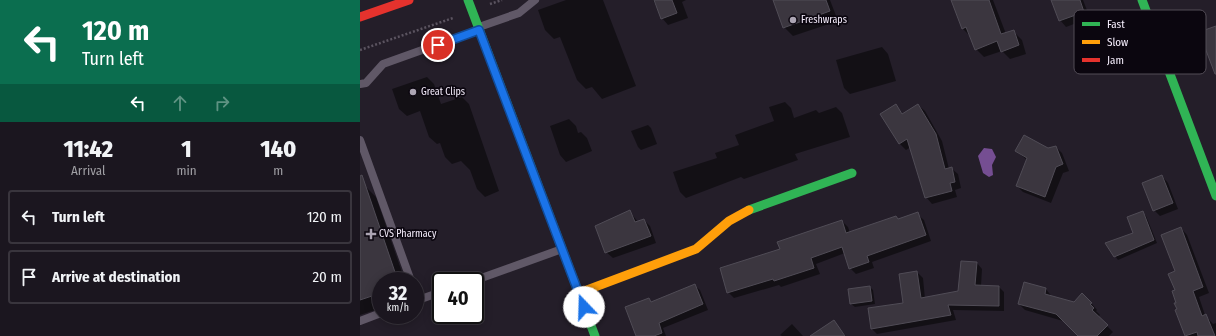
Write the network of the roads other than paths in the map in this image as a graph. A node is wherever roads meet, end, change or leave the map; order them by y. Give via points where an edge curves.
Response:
1 (410, 0) edge
2 (468, 0) edge
3 (534, 0) edge
4 (1142, 0) edge
5 (1146, 10) edge
6 (360, 17) edge
7 (478, 29) junction
8 (1170, 74) edge
9 (360, 84) edge
10 (361, 145) edge
11 (852, 173) dead end
12 (1216, 196) edge
13 (562, 249) junction
14 (408, 272) edge
15 (484, 277) edge
16 (579, 292) junction
17 (372, 316) edge
18 (360, 321) edge
19 (595, 336) edge

1 - 6 street
2 - 7 street
3 - 7 lane via 519,13
4 - 5 street
7 - 9 lane via 383,64 366,83
7 - 13 street
8 - 12 street
10 - 14 lane
11 - 16 street via 748,210 729,221 696,249
13 - 15 lane
13 - 16 street
16 - 19 street
17 - 18 lane

